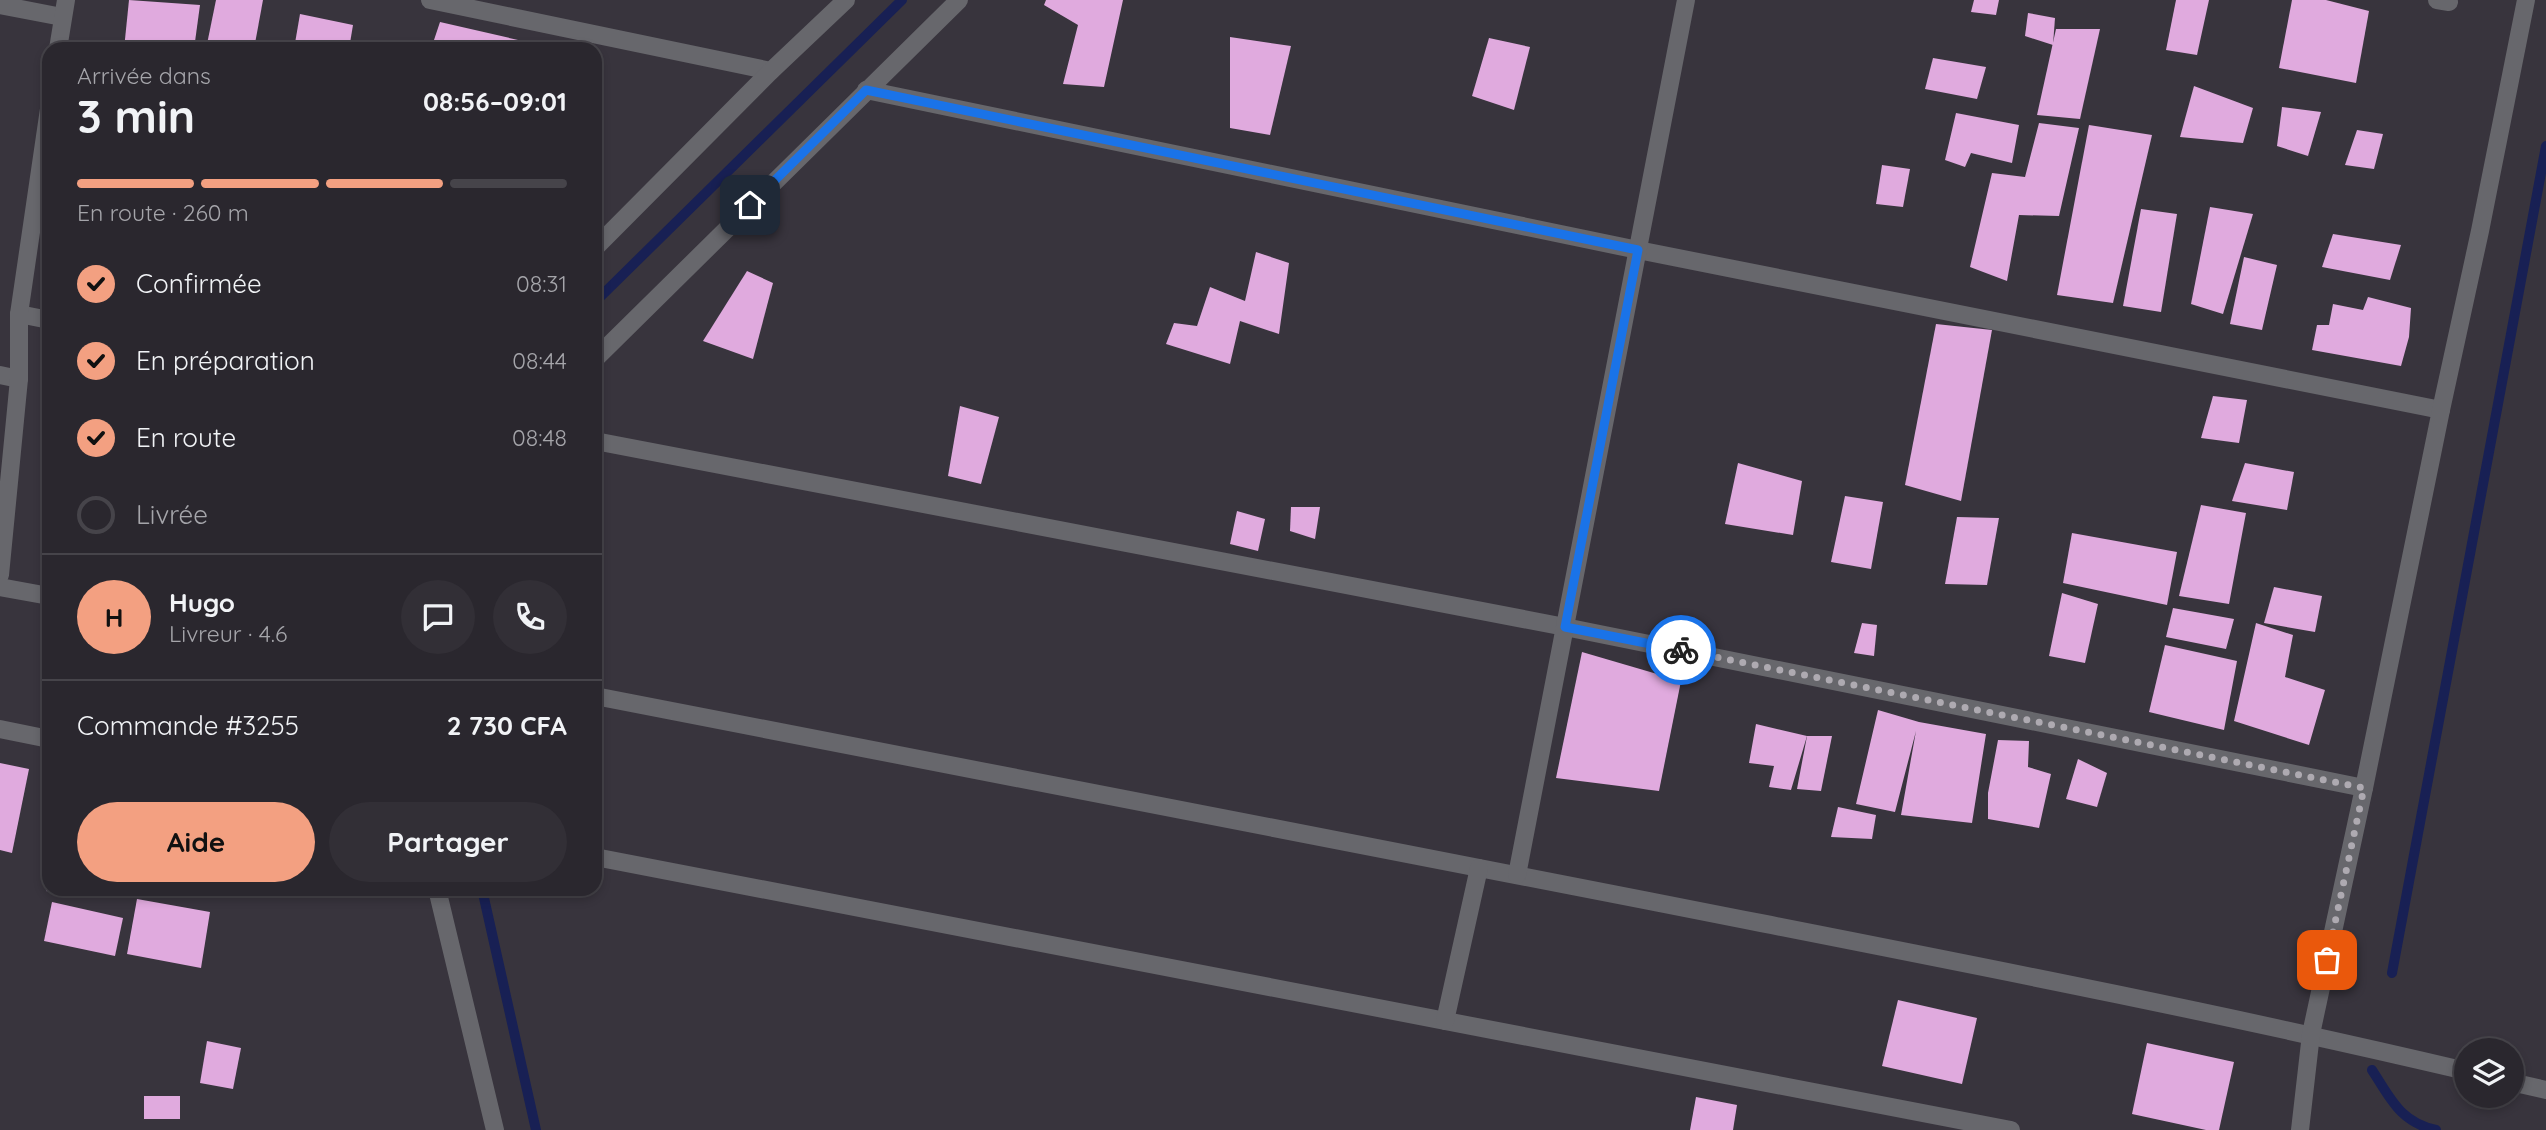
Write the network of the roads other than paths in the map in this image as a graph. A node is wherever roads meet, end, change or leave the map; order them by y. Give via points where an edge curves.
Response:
1 (430, 0) edge
2 (846, 0) edge
3 (959, 0) edge
4 (1686, 0) edge
5 (2526, 0) edge
6 (0, 5) edge
7 (64, 8) edge
8 (59, 42) edge
9 (771, 71) junction
10 (866, 90) junction
11 (42, 157) edge
12 (602, 241) edge
13 (1638, 250) junction
14 (19, 314) junction
15 (42, 319) edge
16 (602, 352) edge
17 (0, 375) edge
18 (19, 379) junction
19 (2441, 410) junction
20 (602, 442) edge
21 (0, 575) edge
22 (0, 587) edge
23 (42, 595) edge
24 (1565, 627) junction
25 (602, 697) edge
26 (0, 729) edge
27 (42, 738) edge
28 (2364, 788) junction
29 (602, 858) edge
30 (1479, 868) junction
31 (1517, 875) junction
32 (439, 896) edge
33 (1445, 1021) junction
34 (2311, 1034) junction
35 (2454, 1068) edge
36 (2524, 1085) edge
37 (2546, 1090) edge
38 (495, 1130) edge
39 (2011, 1130) edge
40 (2300, 1130) edge

1 - 9 street
2 - 9 street
3 - 10 street
4 - 13 street
5 - 19 street
6 - 7 street
7 - 8 street
9 - 12 street
10 - 13 street
10 - 16 street
11 - 14 street
13 - 19 street
13 - 24 street
14 - 15 street
14 - 18 street
17 - 18 street
18 - 21 street
19 - 28 street
20 - 24 street
22 - 23 street
24 - 28 street
24 - 31 street
25 - 30 street
26 - 27 street
28 - 34 street
29 - 33 street
30 - 31 street
30 - 33 street
31 - 34 street
32 - 38 street
33 - 39 street
34 - 35 street
34 - 40 street
36 - 37 street

